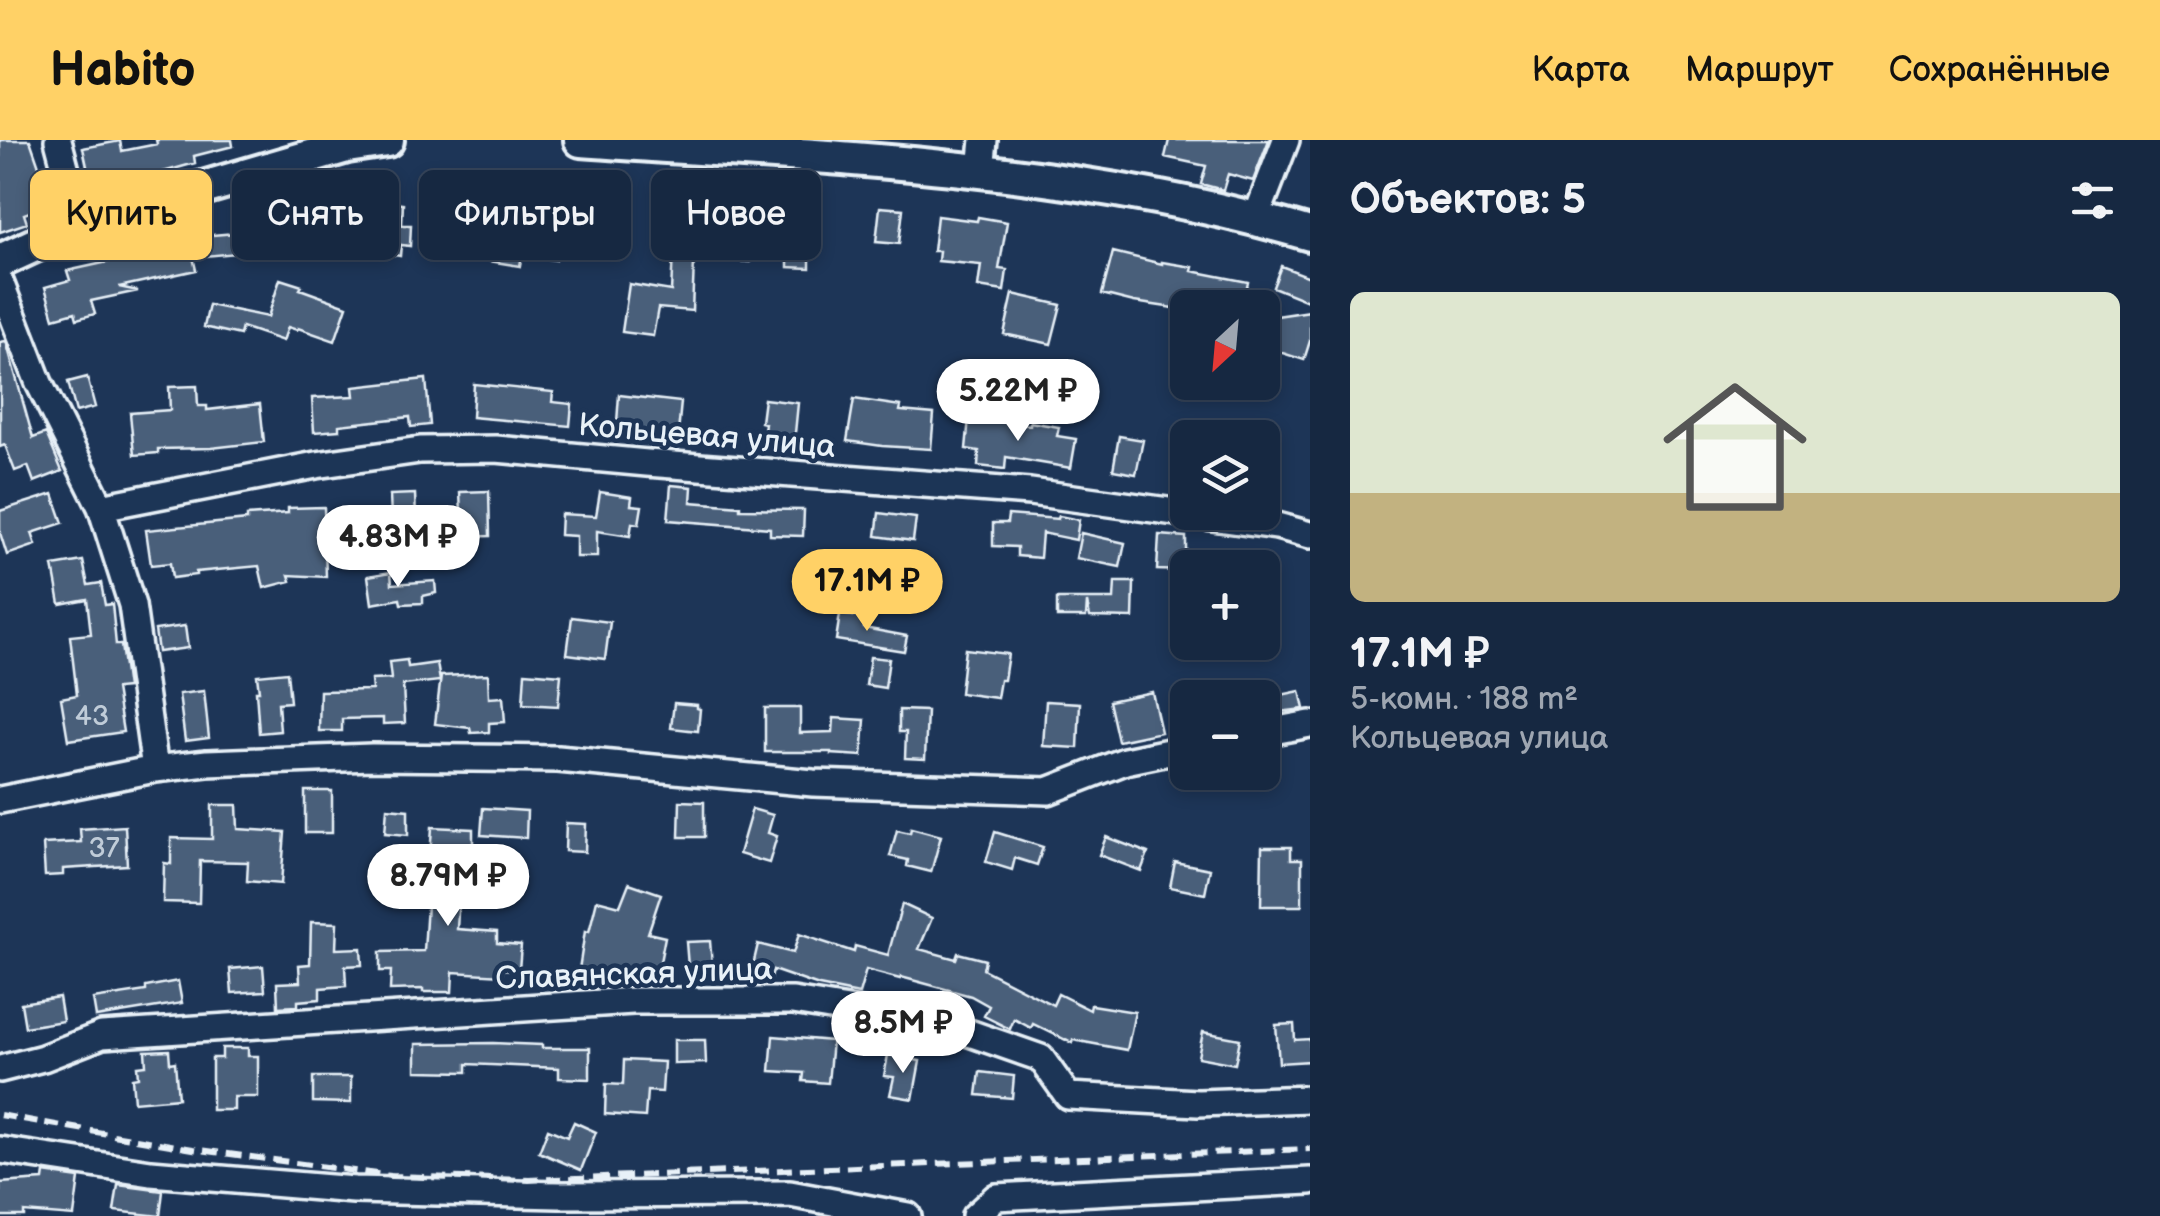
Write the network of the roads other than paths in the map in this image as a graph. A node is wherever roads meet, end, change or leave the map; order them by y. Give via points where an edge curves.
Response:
1 (58, 140) edge
2 (387, 140) edge
3 (581, 140) edge
4 (1286, 140) edge
5 (982, 155) edge
6 (66, 170) edge
7 (212, 185) edge
8 (1256, 218) junction
9 (1310, 234) edge
10 (30, 247) edge
11 (0, 261) edge
12 (0, 282) edge
13 (101, 507) junction
14 (1310, 535) edge
15 (1310, 724) edge
16 (1280, 730) edge
17 (1170, 752) edge
18 (155, 769) junction
19 (0, 800) edge
20 (0, 1069) edge
21 (1310, 1099) edge
22 (0, 1150) edge
23 (1310, 1181) edge
24 (908, 1216) edge
25 (975, 1216) edge

1 - 6 street
2 - 7 street
3 - 5 street
4 - 8 street
5 - 8 street
8 - 9 street
10 - 11 street
12 - 13 street via 39,382
13 - 14 street, Кольцевая улица via 316,465 420,450 496,449 1030,492
13 - 18 street via 132,605
15 - 16 street
17 - 18 street via 1048,791 813,783 558,759 372,756
18 - 19 street
20 - 21 street, Славянская улица via 121,1033 633,1001 793,1001 952,1027 1040,1058 1068,1096 1198,1103
22 - 24 street via 150,1173 354,1190 790,1194
23 - 25 street via 996,1196

